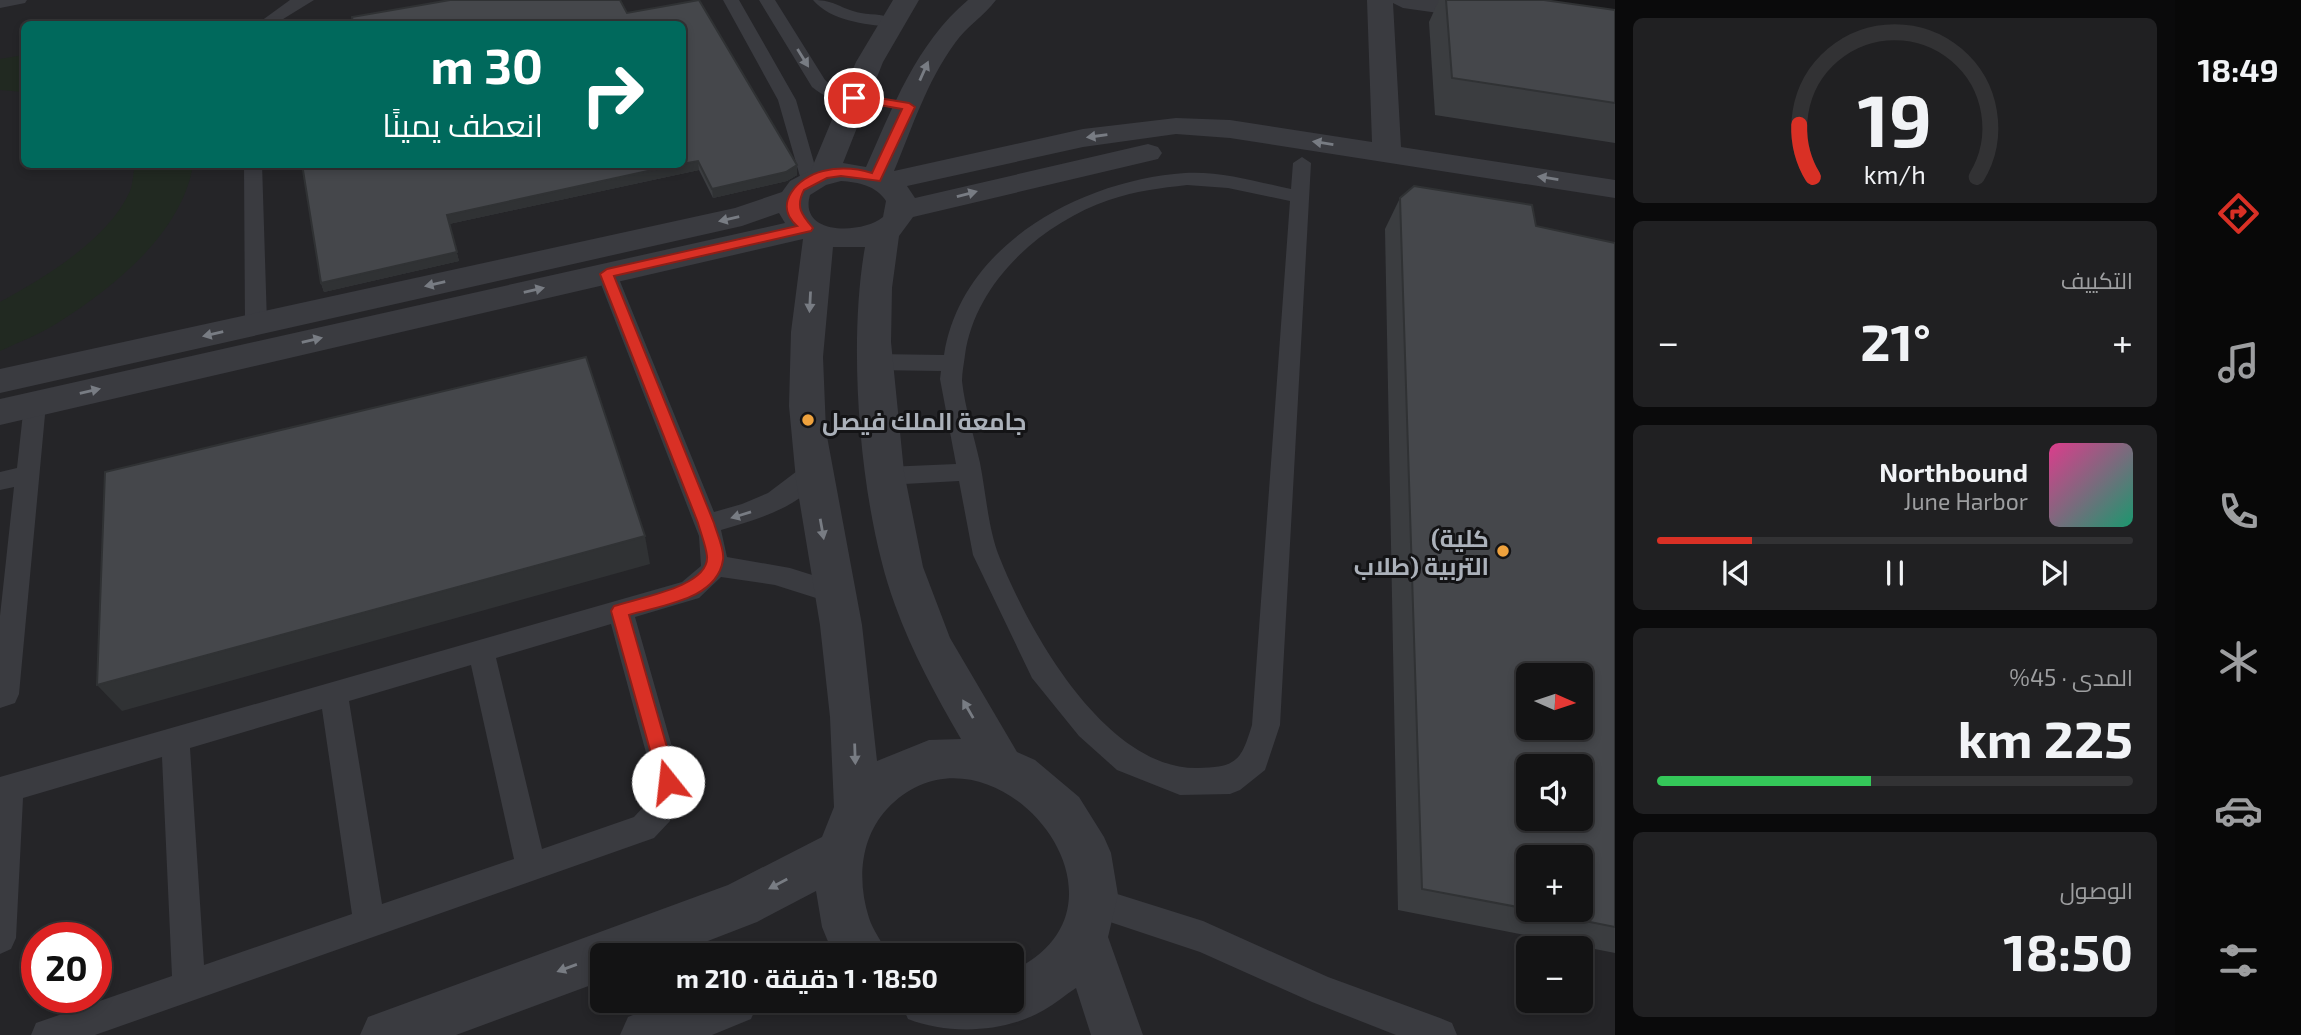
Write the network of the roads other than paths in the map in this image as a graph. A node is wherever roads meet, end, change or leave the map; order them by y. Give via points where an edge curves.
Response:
1 (19, 0) edge
2 (306, 0) edge
3 (731, 0) edge
4 (767, 0) edge
5 (821, 0) edge
6 (906, 0) edge
7 (983, 0) edge
8 (1380, 0) edge
9 (1403, 0) edge
10 (0, 3) edge
11 (1509, 15) edge
12 (269, 21) edge
13 (917, 31) junction
14 (854, 98) junction
15 (909, 107) junction
16 (1387, 153) junction
17 (1301, 163) junction
18 (253, 168) edge
19 (880, 180) junction
20 (1615, 189) edge
21 (1300, 197) junction
22 (811, 203) junction
23 (1615, 214) edge
24 (893, 221) junction
25 (607, 274) junction
26 (256, 324) junction
27 (874, 362) junction
28 (953, 363) junction
29 (0, 381) edge
30 (35, 404) junction
31 (0, 412) edge
32 (813, 471) junction
33 (968, 472) junction
34 (27, 475) junction
35 (886, 476) junction
36 (0, 481) edge
37 (706, 523) junction
38 (713, 566) junction
39 (9, 576) edge
40 (835, 593) junction
41 (620, 611) junction
42 (481, 651) junction
43 (334, 694) junction
44 (0, 696) edge
45 (176, 740) junction
46 (1002, 768) junction
47 (5, 789) edge
48 (848, 831) junction
49 (531, 868) junction
50 (369, 923) junction
51 (1091, 923) junction
52 (0, 938) edge
53 (855, 943) edge
54 (189, 986) junction
55 (702, 1013) edge
56 (948, 1015) edge
57 (48, 1035) edge
58 (386, 1035) edge
59 (646, 1035) edge
60 (1117, 1035) edge
61 (1440, 1035) edge

1 - 10 lane
2 - 12 lane
3 - 22 lane via 786,100
4 -> 14 lane via 818,83 830,93
5 - 13 lane via 831,9 855,17
6 - 13 street
7 - 13 street via 961,16
8 - 16 street
9 - 11 street
13 - 14 street
15 -> 13 street via 926,63
14 - 15 street
14 - 22 street
15 - 19 street
16 -> 19 street via 1230,129 1176,126 1083,138
20 -> 16 street
17 - 21 lane
17 - 23 street
24 -> 17 street via 994,187 1146,154 1187,149 1230,151
18 - 26 lane
19 - 22 street via 857,172
19 - 24 street via 901,202
21 - 28 lane via 1187,179 1102,196 1057,216 1018,245 981,287 958,331
21 - 33 lane via 1266,724 1255,761 1230,781 1180,782 1127,761 1088,727 1042,670 986,555
22 - 24 street via 854,239
22 - 25 street
22 -> 26 street
22 -> 32 street via 808,429
24 - 27 street via 875,275
30 -> 25 street
25 - 37 lane
26 -> 29 street
27 - 28 lane
27 - 35 street
28 - 33 lane via 951,379
30 - 31 street
30 - 34 lane
32 -> 37 lane via 781,498 746,514
32 -> 40 street
33 - 35 lane
34 - 36 lane
34 - 39 lane
46 -> 35 street via 914,603 890,513
37 - 38 lane via 716,558
38 - 40 lane via 794,578
38 - 41 lane via 709,577 690,590
39 - 44 lane via 5,694
40 -> 48 street via 854,722
41 - 42 lane
41 - 49 lane via 668,782 660,811 644,828
42 - 43 lane
42 - 49 lane
43 - 45 lane
43 - 50 lane
45 - 47 lane
45 - 54 lane
46 - 48 street via 979,760 943,759 906,768 874,788
46 - 51 street via 1017,773 1048,796 1075,826 1092,865
47 - 52 lane
48 - 53 street via 838,889 848,932
48 -> 58 street via 740,905
49 - 50 lane
50 - 54 lane
51 - 56 street via 1063,977 1032,1000 990,1012
51 - 60 street
51 - 61 lane via 1203,937 1323,991
54 - 57 lane
55 - 59 street

